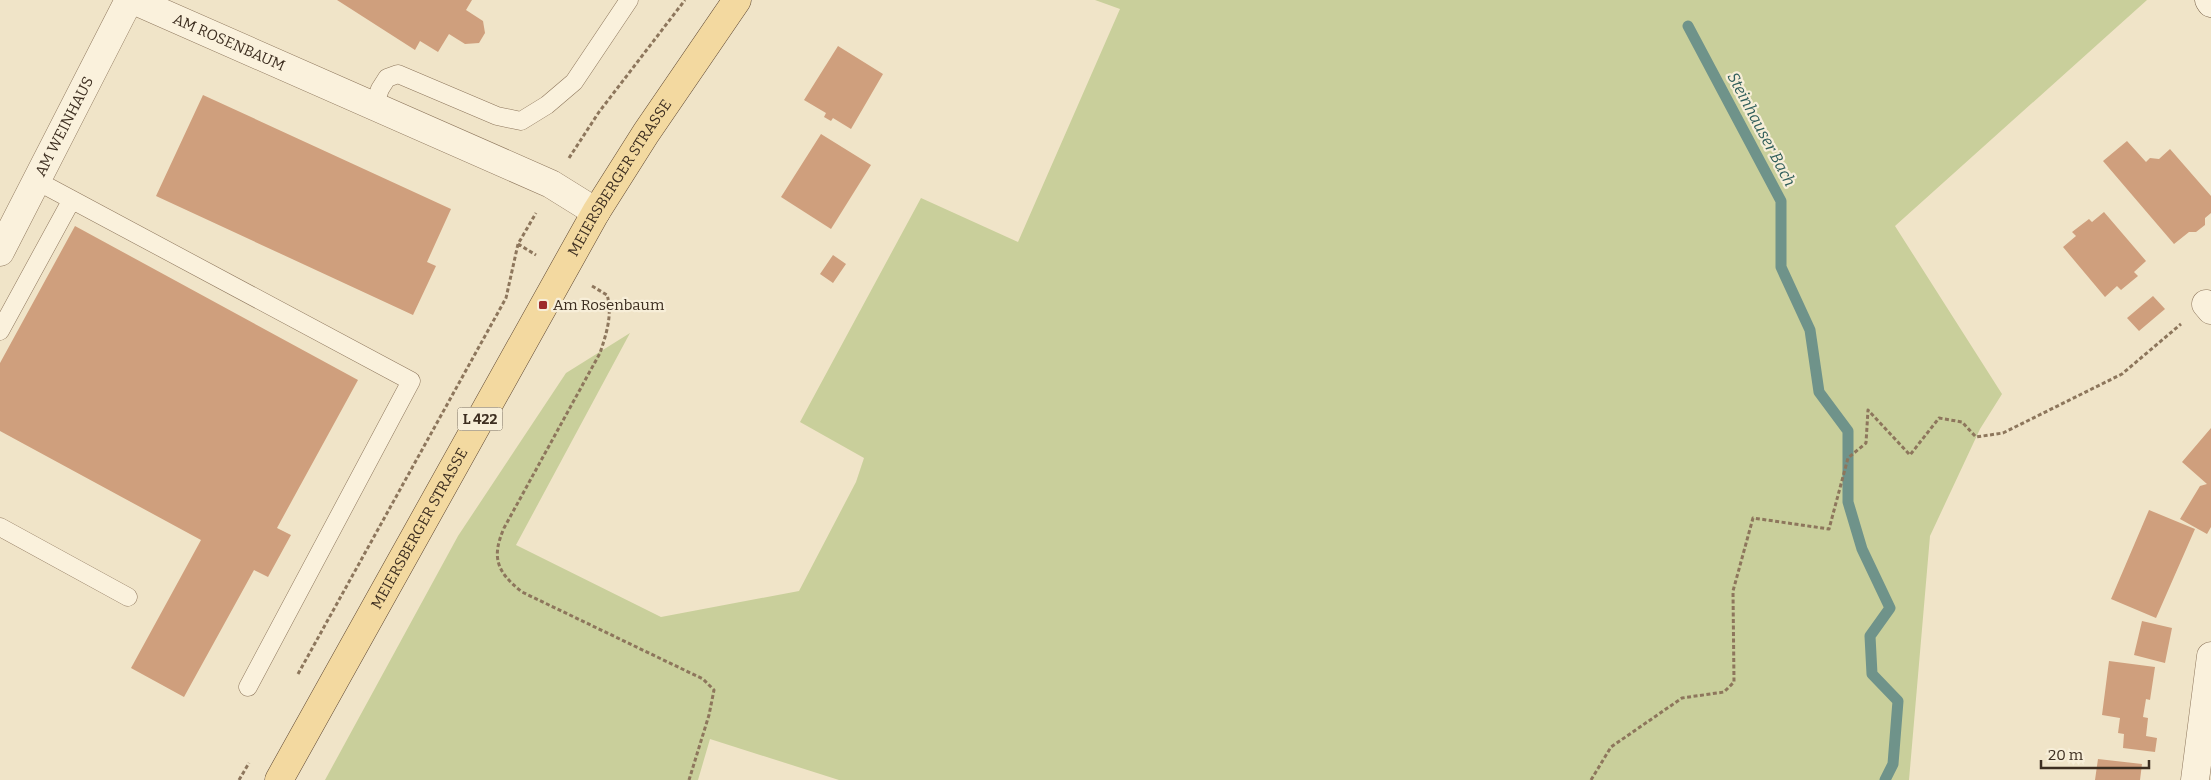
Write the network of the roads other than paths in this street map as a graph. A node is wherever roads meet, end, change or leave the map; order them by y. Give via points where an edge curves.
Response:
1 (129, 0) edge
2 (133, 0) edge
3 (629, 0) edge
4 (737, 0) edge
5 (2208, 0) edge
6 (2211, 3) edge
7 (374, 106) junction
8 (36, 182) junction
9 (71, 201) junction
10 (596, 212) junction
11 (0, 252) edge
12 (0, 331) edge
13 (0, 527) edge
14 (128, 597) dead end
15 (2211, 656) edge
16 (248, 687) dead end
17 (279, 780) edge
18 (2195, 780) edge

1 - 8 street, AM WEINHAUS
2 - 7 street, AM ROSENBAUM
3 - 7 lane via 574,82 547,106 521,121 497,116 398,74 387,78
4 - 10 main road, MEIERSBERGER STRASSE / L 422
5 - 6 street
7 - 10 street, AM ROSENBAUM via 551,184
8 - 9 lane
8 - 11 street, AM WEINHAUS
9 - 12 lane
9 - 16 lane via 411,381
10 - 17 main road, MEIERSBERGER STRASSE / L 422
13 - 14 lane
15 - 18 street

